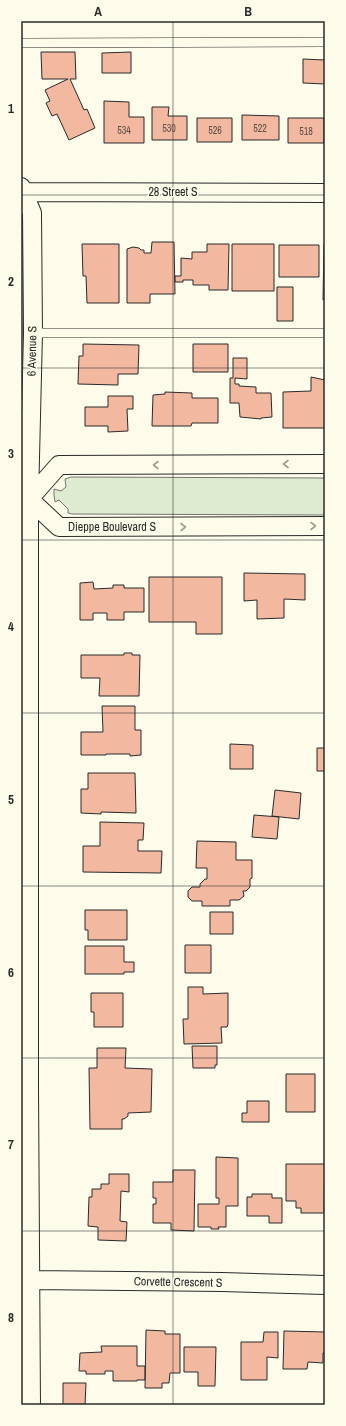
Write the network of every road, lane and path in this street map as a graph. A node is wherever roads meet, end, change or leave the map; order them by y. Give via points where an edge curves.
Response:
1 (325, 42) edge
2 (21, 43) edge
3 (22, 190) edge
4 (325, 193) edge
5 (33, 333) junction
6 (325, 333) edge
7 (325, 464) edge
8 (25, 499) edge
9 (325, 526) edge
10 (25, 640) edge
11 (25, 779) edge
12 (25, 1088) edge
13 (31, 1280) junction
14 (325, 1285) edge
15 (26, 1355) edge
16 (30, 1405) edge

1 - 2 lane
3 - 4 street, 28 Street S
3 - 5 street, 6 Avenue S via 32,213
5 - 6 lane
5 - 8 street, 6 Avenue S
7 -> 8 street via 59,465
8 -> 9 street, Dieppe Boulevard S via 59,527
8 - 10 street, 6 Avenue S
10 - 11 street, 6 Avenue S
11 - 12 street, 6 Avenue S
12 - 13 street, 6 Avenue S
13 - 14 street, Corvette Crescent S
13 - 15 street, 6 Avenue S
15 - 16 street, 6 Avenue S

